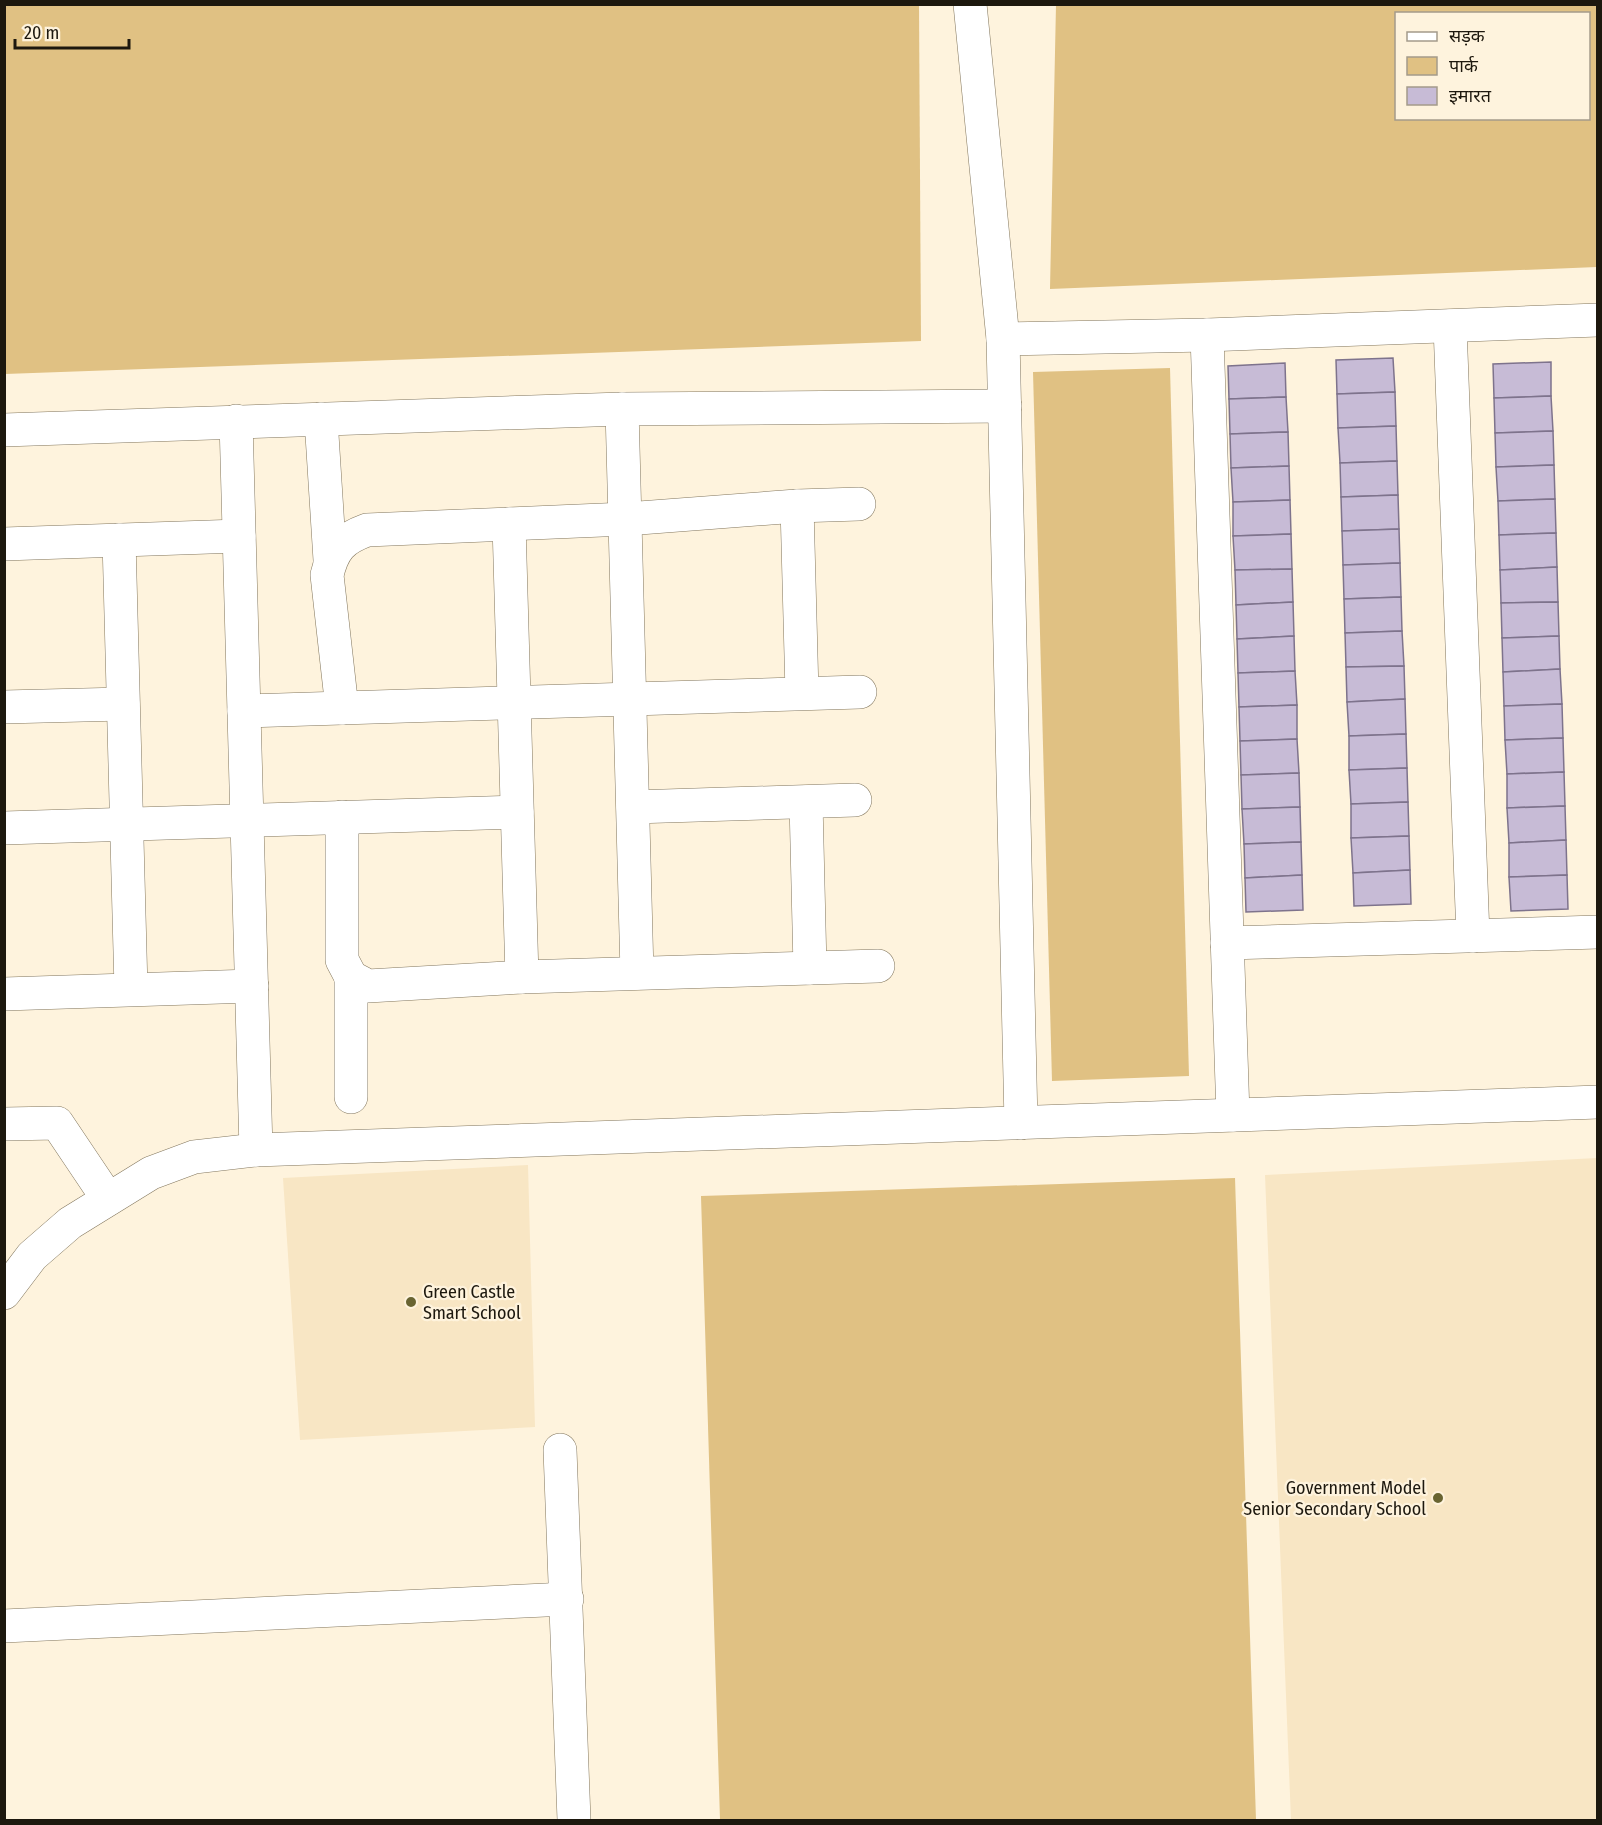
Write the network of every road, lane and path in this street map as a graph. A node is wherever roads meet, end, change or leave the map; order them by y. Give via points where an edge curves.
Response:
1 (970, 4) edge
2 (1598, 320) edge
3 (1450, 326) junction
4 (1207, 335) junction
5 (1003, 339) junction
6 (1005, 406) junction
7 (622, 410) junction
8 (321, 419) junction
9 (236, 421) junction
10 (4, 430) edge
11 (859, 504) dead end
12 (797, 506) junction
13 (626, 519) junction
14 (509, 524) junction
15 (239, 536) junction
16 (119, 540) junction
17 (4, 544) edge
18 (330, 560) junction
19 (860, 692) dead end
20 (802, 693) junction
21 (630, 699) junction
22 (514, 703) junction
23 (123, 704) junction
24 (4, 707) edge
25 (342, 708) junction
26 (244, 711) junction
27 (855, 800) dead end
28 (806, 802) junction
29 (633, 807) junction
30 (517, 812) junction
31 (342, 817) junction
32 (247, 820) junction
33 (126, 824) junction
34 (4, 828) edge
35 (1598, 932) edge
36 (1473, 936) junction
37 (1227, 943) junction
38 (878, 966) dead end
39 (810, 968) junction
40 (637, 973) junction
41 (351, 977) junction
42 (522, 977) junction
43 (252, 986) junction
44 (131, 989) junction
45 (4, 994) edge
46 (351, 1097) dead end
47 (1598, 1102) edge
48 (1233, 1115) junction
49 (1021, 1123) junction
50 (4, 1124) edge
51 (256, 1150) junction
52 (108, 1199) junction
53 (4, 1293) edge
54 (560, 1450) dead end
55 (567, 1599) junction
56 (4, 1626) edge
57 (574, 1821) edge

1 - 5 street
2 - 3 street
3 - 4 street
3 - 36 street
4 - 5 street
4 - 37 street
5 - 6 street
6 - 7 street
6 - 49 street
7 - 8 street
7 - 13 street
8 - 9 street
8 - 18 street
9 - 10 street
9 - 15 street
11 - 12 street
12 - 13 street
12 - 20 street
13 - 14 street
13 - 21 street
14 - 18 street via 367,530 351,536
14 - 22 street
15 - 16 street
15 - 26 street
16 - 17 street
16 - 23 street
18 - 25 street via 327,575
19 - 20 street
20 - 21 street
21 - 22 street
21 - 29 street
22 - 25 street
22 - 30 street
23 - 24 street
23 - 33 street
25 - 26 street
26 - 32 street
27 - 28 street
28 - 29 street
28 - 39 street
29 - 40 street
30 - 31 street
30 - 42 street
31 - 32 street
31 - 41 street via 342,960
32 - 33 street
32 - 43 street
33 - 34 street
33 - 44 street
35 - 36 street
36 - 37 street
37 - 48 street
38 - 39 street
39 - 40 street
40 - 42 street
41 - 42 street via 368,986
41 - 46 street
43 - 44 street
43 - 51 street
44 - 45 street
47 - 48 street
48 - 49 street
49 - 51 street
50 - 52 street via 57,1123
51 - 52 street via 194,1157 151,1173
52 - 53 street via 70,1222 32,1256
54 - 55 street
55 - 56 street
55 - 57 street

